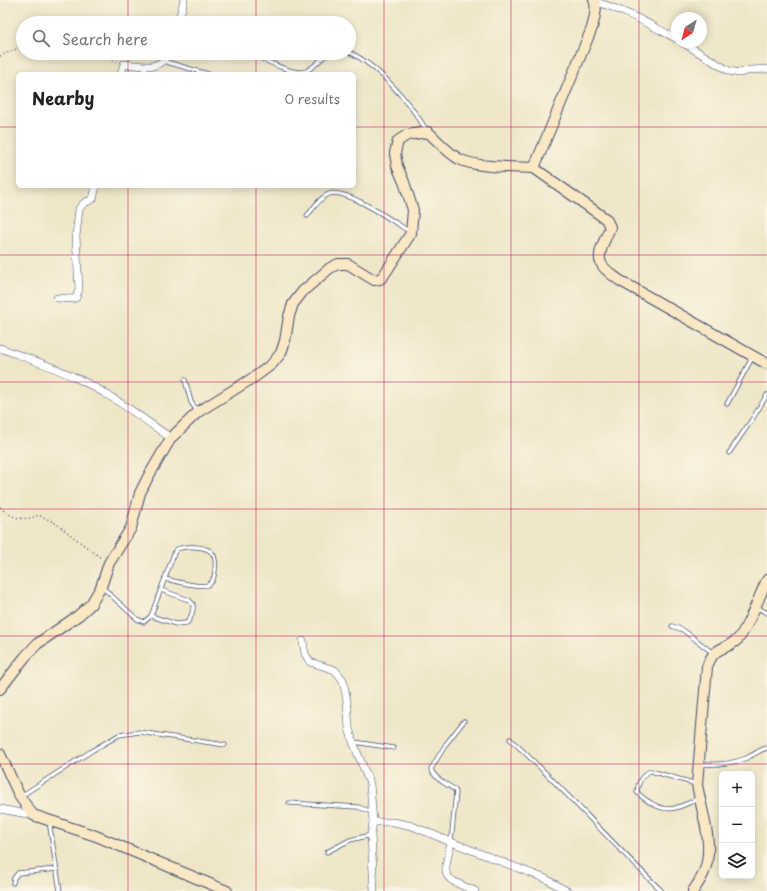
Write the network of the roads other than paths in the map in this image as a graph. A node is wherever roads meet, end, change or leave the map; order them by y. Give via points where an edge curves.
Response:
1 (184, 0) edge
2 (595, 1) edge
3 (180, 16) edge
4 (671, 36) edge
5 (692, 48) edge
6 (356, 55) edge
7 (265, 60) edge
8 (320, 60) edge
9 (164, 61) joint
10 (767, 69) edge
11 (122, 72) edge
12 (201, 72) edge
13 (297, 72) edge
14 (305, 72) edge
15 (428, 132) junction
16 (534, 168) junction
17 (96, 188) edge
18 (307, 216) dead end
19 (411, 233) junction
20 (57, 298) dead end
21 (0, 348) edge
22 (754, 356) junction
23 (767, 364) edge
24 (185, 380) dead end
25 (767, 395) edge
26 (727, 404) dead end
27 (198, 412) junction
28 (172, 438) junction
29 (729, 453) dead end
30 (166, 578) junction
31 (767, 580) edge
32 (101, 587) junction
33 (161, 590) junction
34 (755, 606) junction
35 (767, 613) edge
36 (151, 616) junction
37 (672, 626) dead end
38 (303, 641) dead end
39 (713, 653) junction
40 (0, 689) edge
41 (464, 721) dead end
42 (510, 739) dead end
43 (353, 742) junction
44 (225, 745) dead end
45 (394, 748) dead end
46 (767, 748) edge
47 (0, 754) edge
48 (699, 764) junction
49 (697, 784) junction
50 (20, 797) junction
51 (699, 798) junction
52 (290, 803) dead end
53 (0, 809) edge
54 (373, 813) junction
55 (33, 815) junction
56 (49, 820) junction
57 (373, 822) junction
58 (371, 835) junction
59 (451, 842) junction
60 (327, 852) dead end
61 (57, 869) junction
62 (13, 883) dead end
63 (60, 891) edge
64 (227, 891) edge
65 (374, 891) edge
66 (475, 891) edge
67 (567, 891) edge
68 (662, 891) edge
69 (693, 891) edge

1 - 3 street
2 - 4 street via 643,20
2 - 16 street via 596,14 592,28
5 - 10 street via 729,71 739,73
6 - 15 lane via 399,93 417,113
7 - 13 lane
8 - 14 lane
9 - 11 street via 154,67 124,64
9 - 12 lane
15 - 16 street via 457,158 467,162
15 - 19 street via 407,135 398,141 395,152 397,166 413,210
16 - 22 street via 606,219 610,227 600,253 601,263 608,271
17 - 20 street via 93,199 79,209 76,236 78,294 73,299
18 - 19 lane via 322,198 337,193 352,198
19 - 27 street via 380,279 369,278 348,264 338,264 330,268 293,304 281,353 272,364
21 - 28 street via 74,376 111,397
22 - 23 street
22 - 26 lane
24 - 27 lane via 191,402
25 - 29 lane
27 - 28 street
28 - 32 street via 140,493 132,528 109,563
30 - 30 lane via 177,549 201,548 214,555 214,579 209,585 188,584
30 - 33 lane
31 - 34 street
32 - 36 lane via 141,621 144,622
32 - 40 street via 91,604 79,615 37,644
33 - 36 lane
33 - 36 lane via 189,600 193,604 190,619 187,623 176,624
34 - 35 lane
34 - 39 street via 738,638 732,644
37 - 39 lane via 683,630
38 - 43 street via 305,654 310,662 335,670 342,680
39 - 48 street via 707,667
41 - 59 lane via 431,769 432,773 456,792
42 - 68 lane
43 - 45 lane
43 - 54 street via 370,784
44 - 50 lane via 139,732 120,735
46 - 48 lane via 732,763
47 - 50 street
48 - 49 street
49 - 51 street
49 - 51 lane via 651,771 646,772 642,778 637,792 656,806 667,810
50 - 55 street
51 - 69 street via 707,828 708,856 705,871
52 - 54 lane via 358,807
53 - 55 street
54 - 57 street
55 - 56 street
56 - 61 lane
56 - 64 street via 96,836
57 - 58 street
57 - 59 street via 394,822 412,826
58 - 60 lane via 350,840
58 - 65 street
59 - 66 street via 445,872 448,878
59 - 67 street
61 - 62 lane via 18,873
61 - 63 lane

